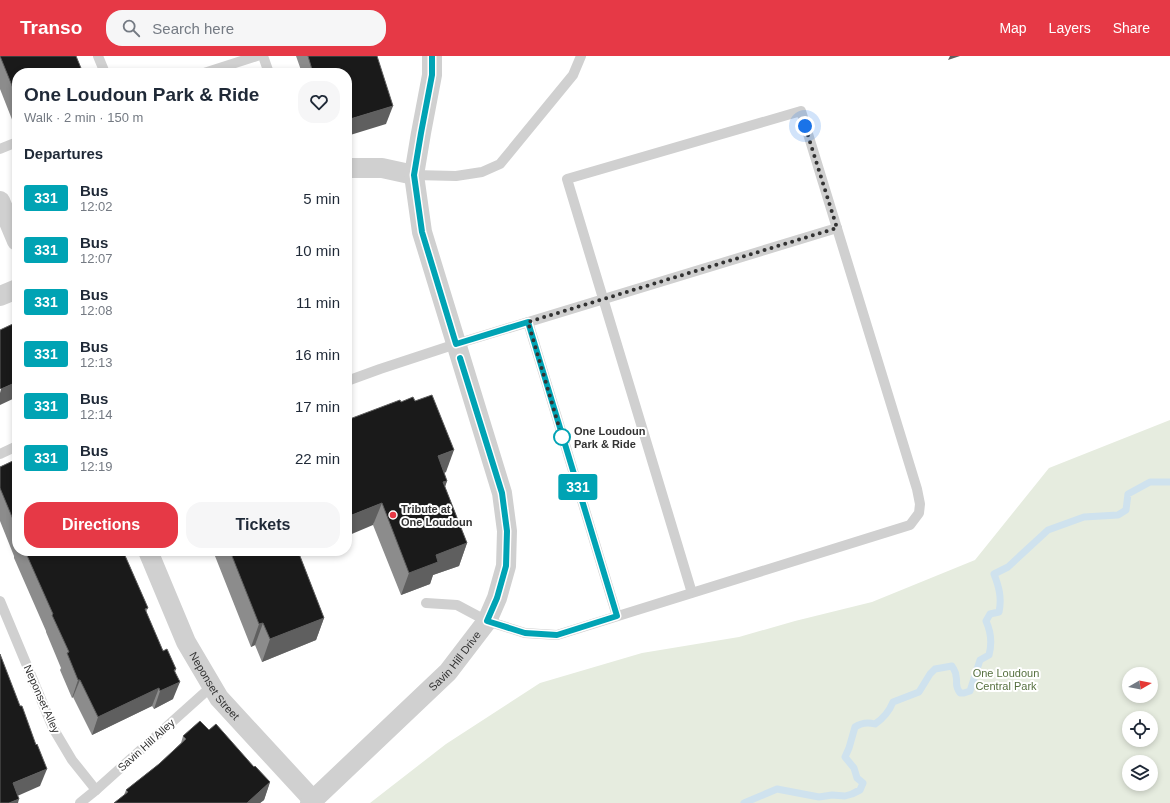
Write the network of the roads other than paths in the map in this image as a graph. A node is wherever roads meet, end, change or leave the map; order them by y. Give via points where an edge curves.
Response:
1 (98, 56) edge
2 (257, 56) edge
3 (263, 56) edge
4 (432, 56) edge
5 (581, 56) edge
6 (103, 68) edge
7 (220, 68) edge
8 (267, 68) edge
9 (12, 144) edge
10 (0, 149) edge
11 (352, 168) edge
12 (414, 175) junction
13 (0, 201) edge
14 (837, 228) junction
15 (12, 229) edge
16 (12, 291) edge
17 (0, 296) edge
18 (603, 299) junction
19 (528, 322) junction
20 (456, 344) junction
21 (352, 379) edge
22 (12, 448) edge
23 (0, 454) edge
24 (150, 556) edge
25 (692, 593) junction
26 (0, 601) edge
27 (426, 602) dead end
28 (617, 616) junction
29 (487, 621) junction
30 (212, 686) junction
31 (96, 790) junction
32 (312, 801) edge
33 (80, 803) edge

1 - 6 lane
2 - 7 lane
3 - 8 lane
4 - 12 street, Savin Hill Drive via 432,75
5 - 12 lane via 573,75 500,164 482,172 456,176
9 - 10 lane
11 - 12 street via 382,168
12 - 20 street, Savin Hill Drive via 422,232
13 - 15 street
14 - 18 lane
14 - 18 lane via 801,111 567,179
14 - 25 lane via 917,489 919,513 910,525
16 - 17 street
18 - 19 lane
18 - 25 lane
19 - 20 lane
19 - 28 lane
20 - 21 lane
20 - 29 street, Savin Hill Drive via 502,493 507,531 506,566
22 - 23 lane
24 - 30 street, Neponset Street via 186,642
25 - 28 lane
26 - 31 lane, Neponset Alley via 53,728 72,760
27 - 29 lane via 458,605
28 - 29 lane via 557,635 525,633
29 - 32 street, Savin Hill Drive via 448,672
30 - 31 lane, Savin Hill Alley
30 - 32 street, Neponset Street via 219,698
31 - 33 lane, Savin Hill Alley

